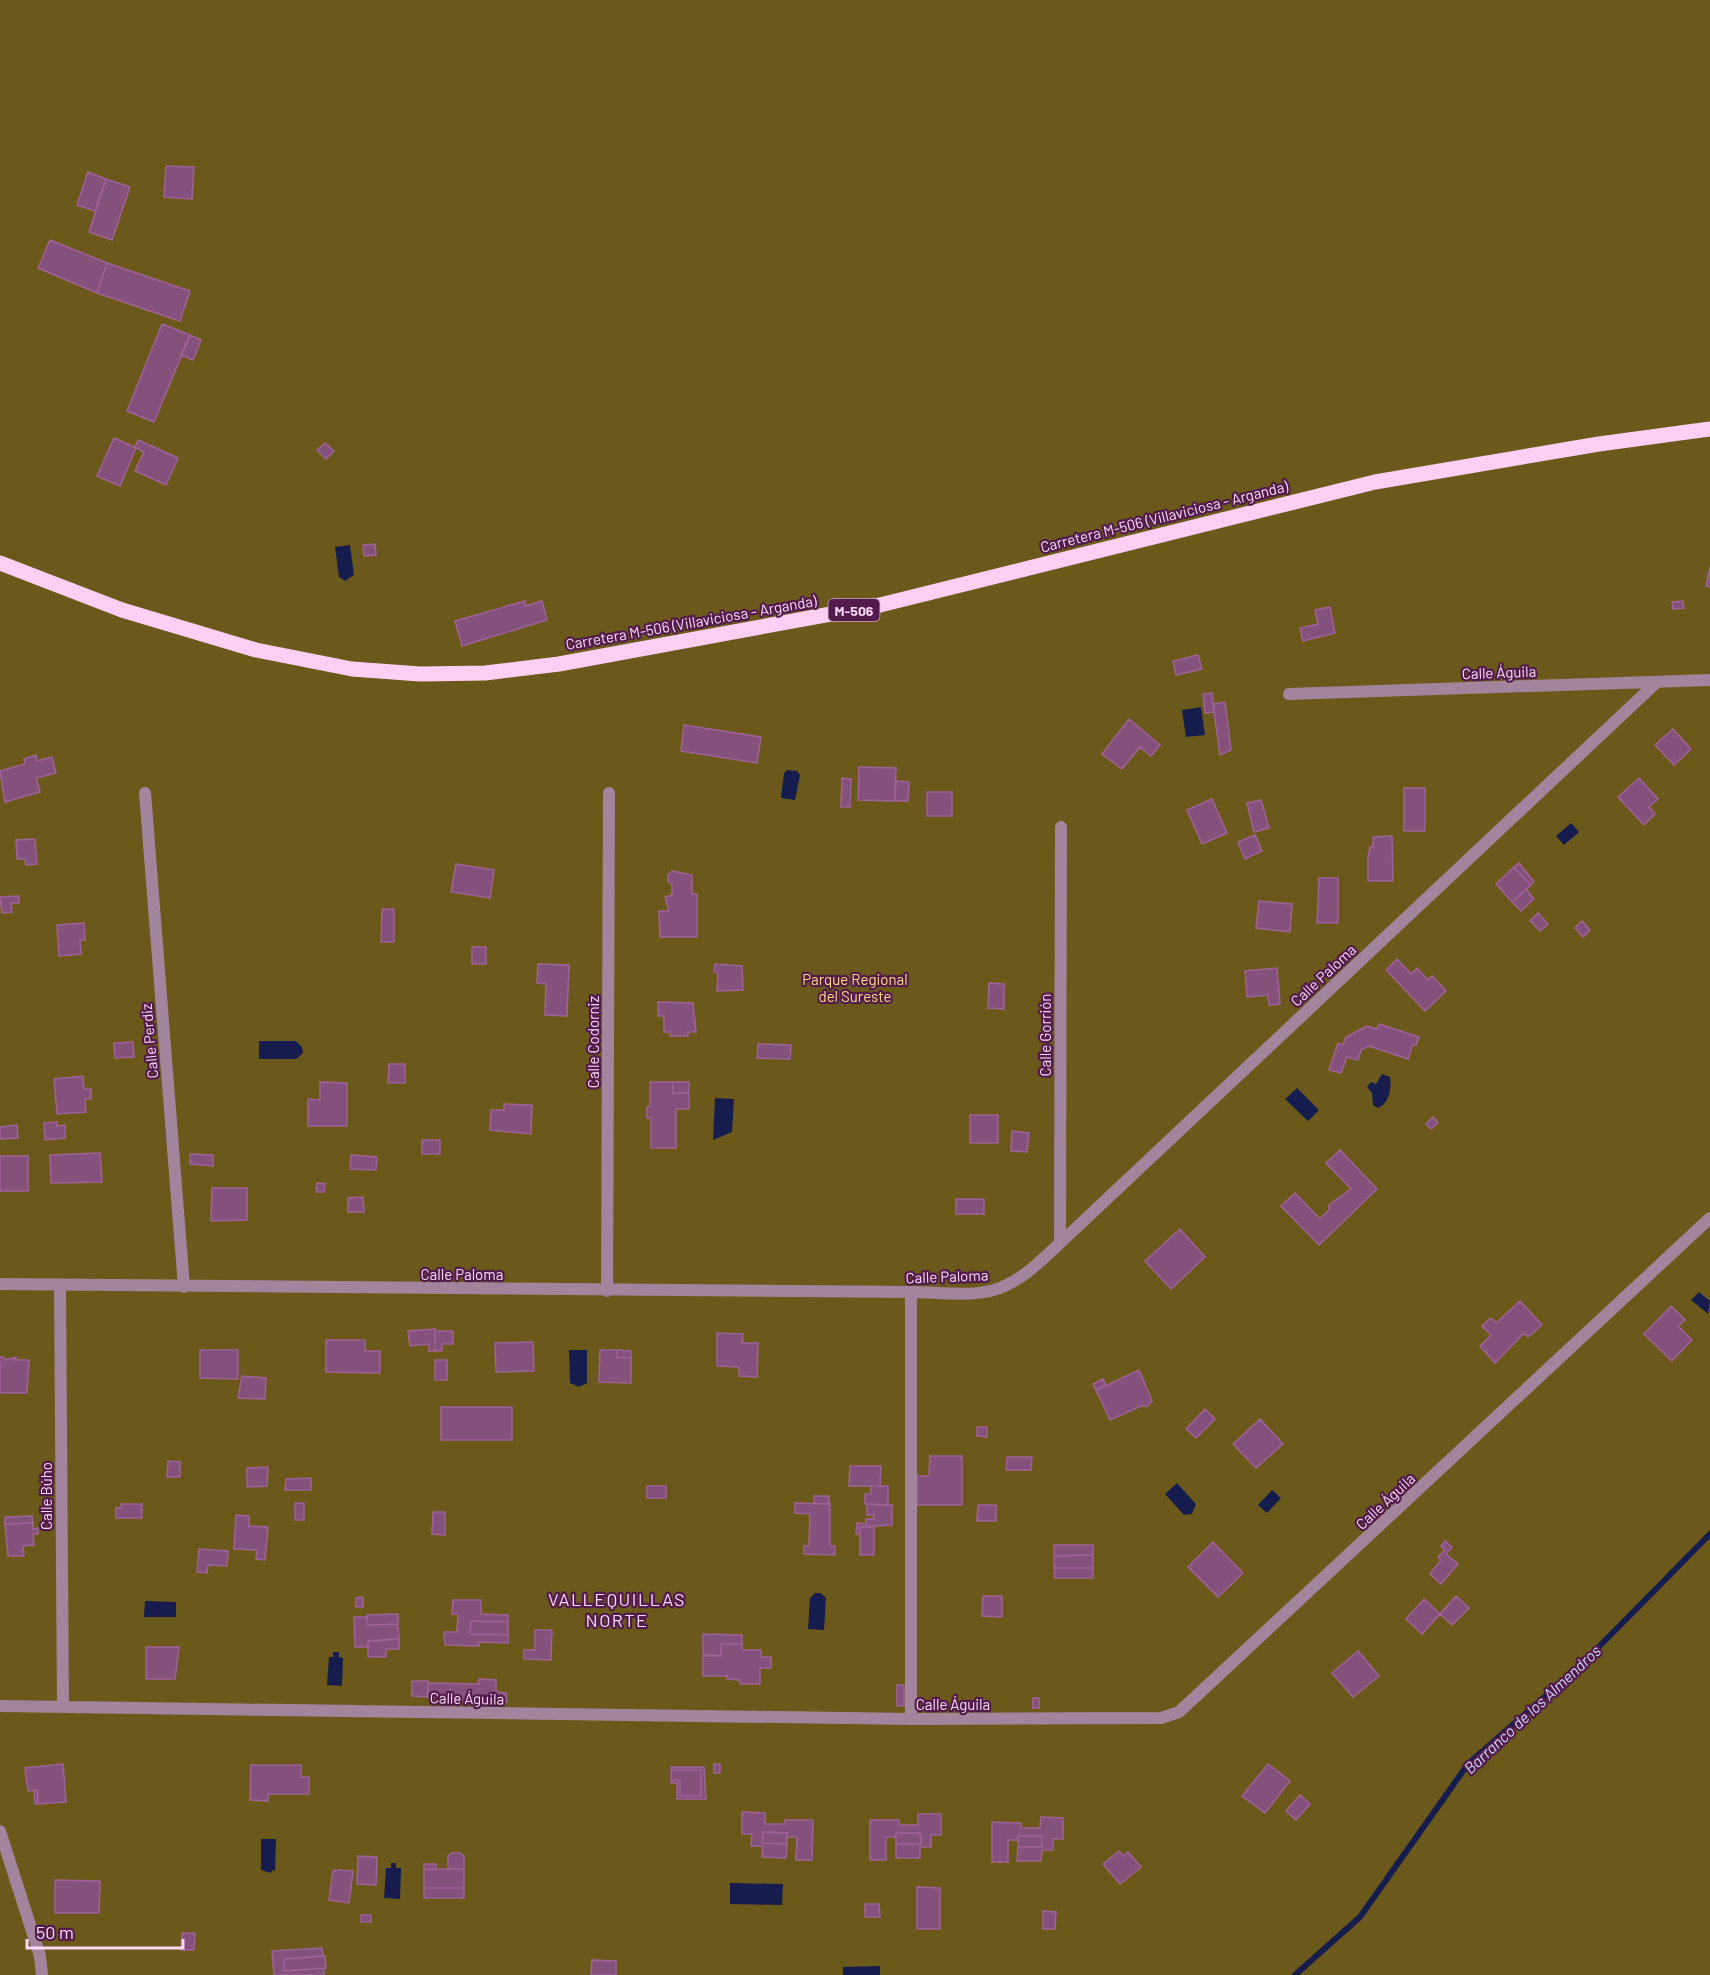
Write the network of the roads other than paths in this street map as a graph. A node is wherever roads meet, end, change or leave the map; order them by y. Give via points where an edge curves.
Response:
1 (1710, 429) edge
2 (0, 563) edge
3 (1710, 680) edge
4 (1657, 682) junction
5 (1289, 694) dead end
6 (145, 793) dead end
7 (609, 793) dead end
8 (1061, 827) dead end
9 (1710, 1218) edge
10 (1060, 1243) junction
11 (0, 1284) edge
12 (60, 1285) junction
13 (184, 1287) junction
14 (607, 1291) junction
15 (911, 1292) junction
16 (0, 1706) edge
17 (63, 1707) junction
18 (911, 1719) junction
19 (0, 1831) edge
20 (42, 1975) edge

1 - 2 main road, Carretera M-506 (Villaviciosa - Arganda) / M-506 via 1375,482 880,605 571,662 485,673 352,669 267,653 122,610
3 - 4 street, Calle Águila
4 - 5 street, Calle Águila
4 - 10 street, Calle Paloma
6 - 13 street, Calle Perdiz
7 - 14 street, Calle Codorniz
8 - 10 street, Calle Gorrión
9 - 18 street, Calle Águila via 1179,1712 1161,1718
10 - 15 street, Calle Paloma via 1035,1266 1000,1288 986,1292
11 - 12 street, Calle Paloma
12 - 13 street, Calle Paloma
12 - 17 street, Calle Búho
13 - 14 street, Calle Paloma
14 - 15 street, Calle Paloma
15 - 18 street
16 - 17 street, Calle Águila
17 - 18 street, Calle Águila
19 - 20 street via 40,1956

